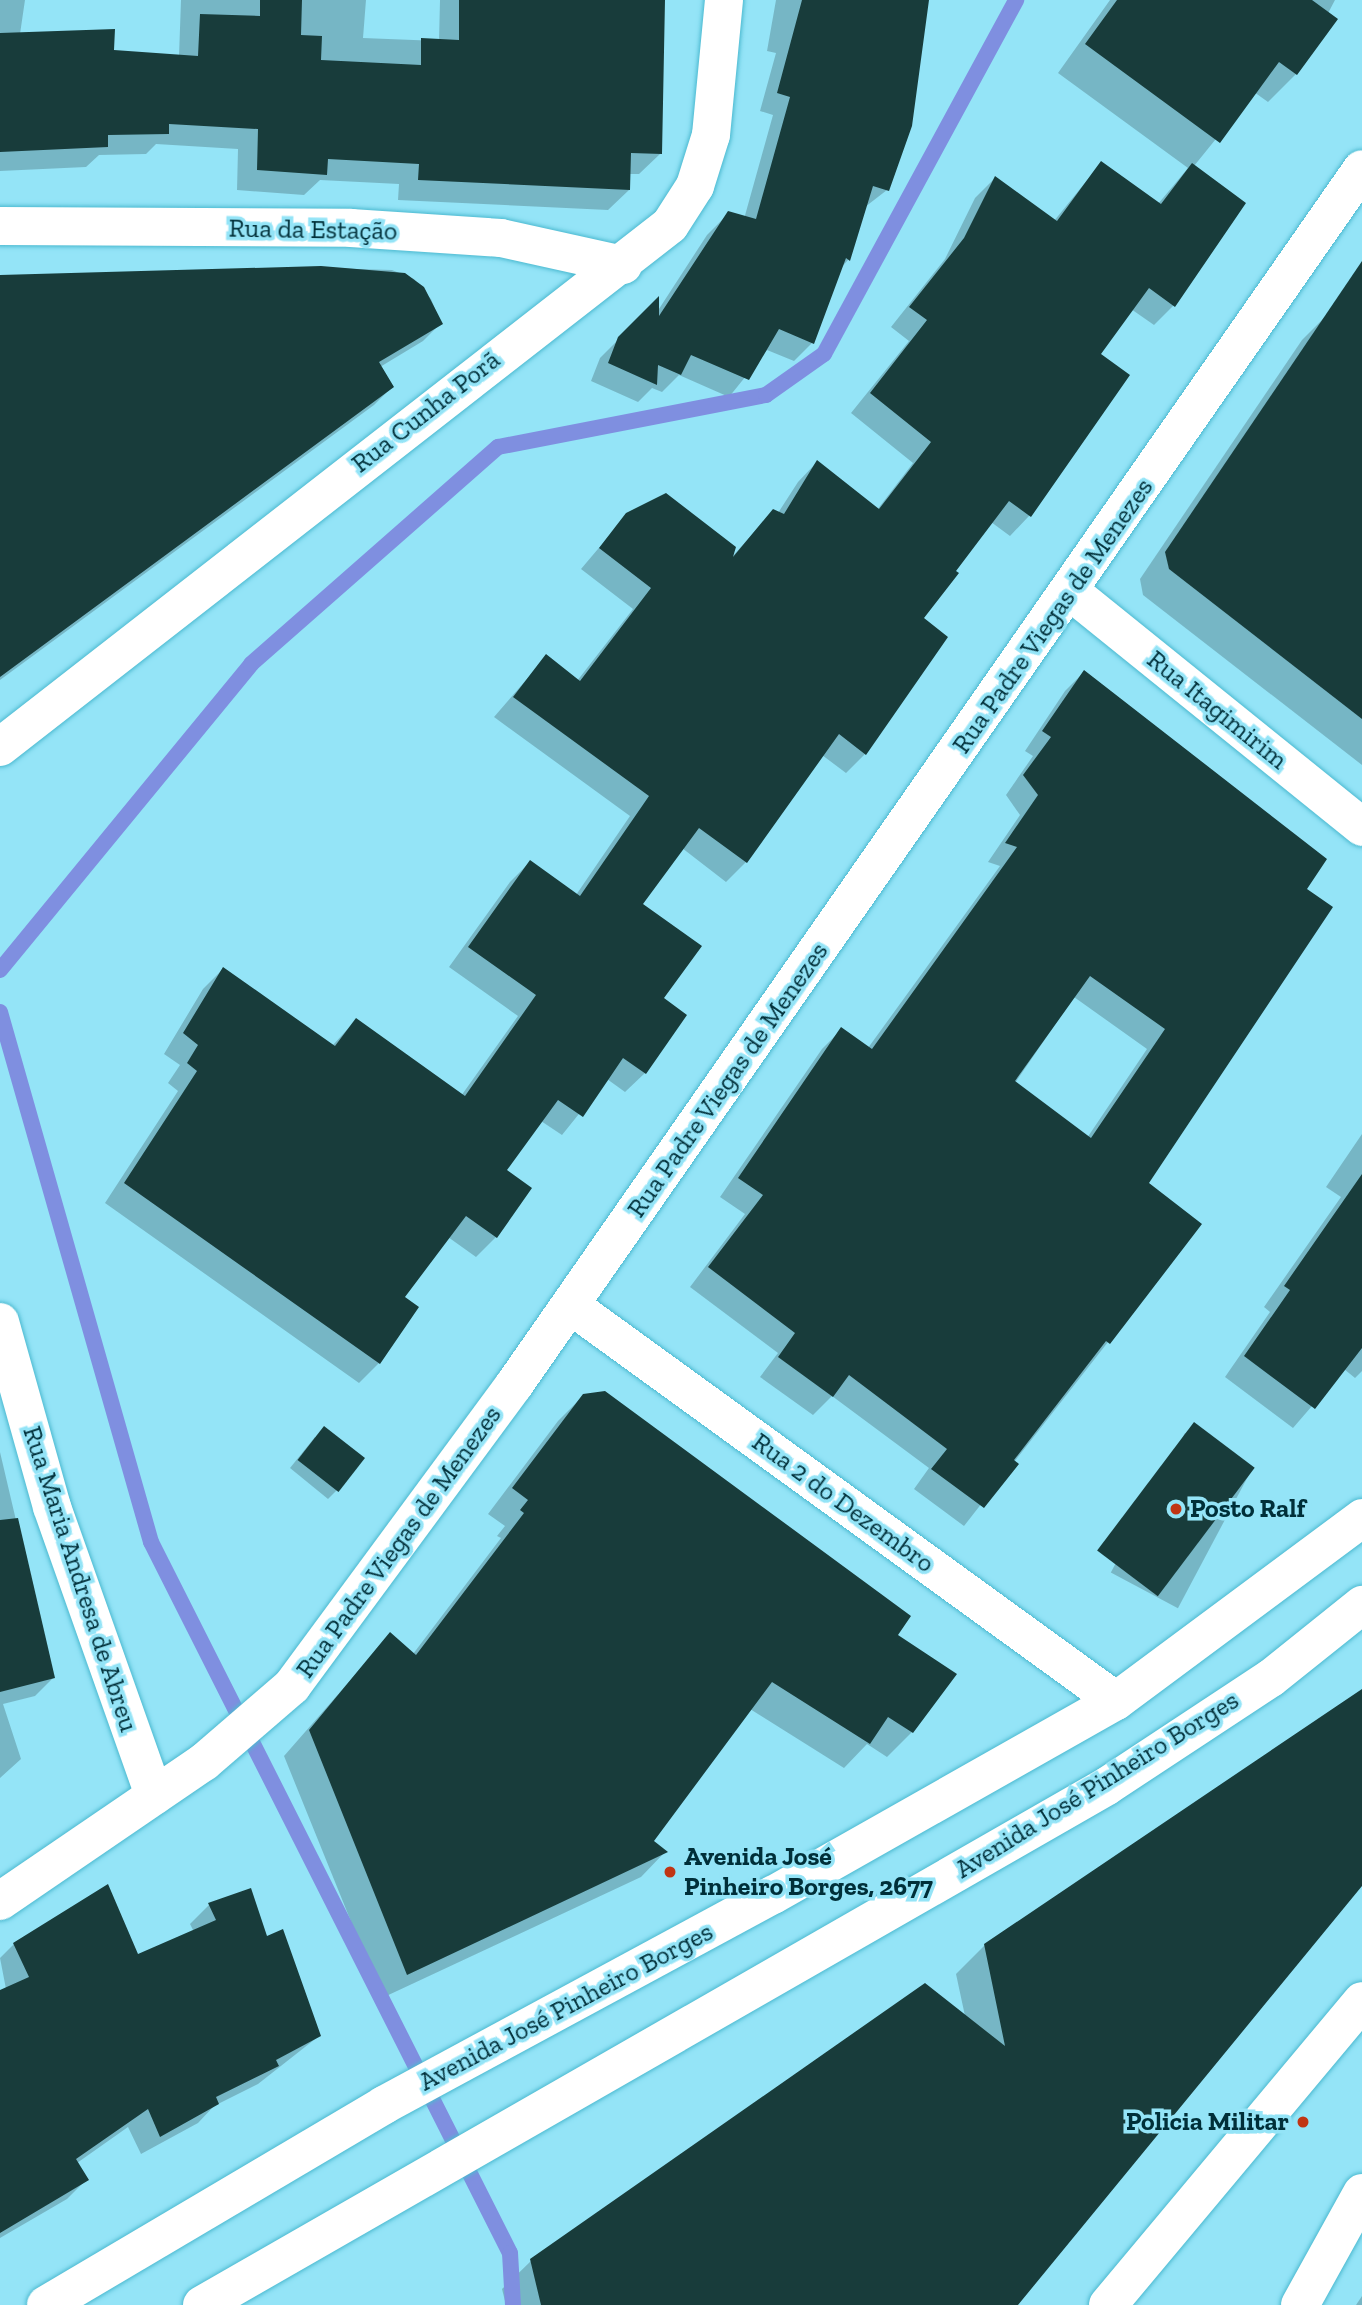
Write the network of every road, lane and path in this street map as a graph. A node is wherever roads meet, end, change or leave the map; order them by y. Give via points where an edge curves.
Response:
1 (724, 0) edge
2 (1362, 169) edge
3 (0, 226) edge
4 (623, 265) junction
5 (1071, 592) junction
6 (0, 747) edge
7 (1362, 827) edge
8 (570, 1305) junction
9 (0, 1322) edge
10 (1362, 1518) edge
11 (1362, 1605) edge
12 (1116, 1701) junction
13 (154, 1795) junction
14 (0, 1901) edge
15 (1362, 2001) edge
16 (1362, 2193) edge
17 (46, 2305) edge
18 (202, 2305) edge
19 (1108, 2305) edge
20 (1300, 2305) edge

1 - 4 main road, Rua Cunha Porã via 711,135 695,186 670,225
2 - 5 main road, Rua Padre Viegas de Menezes
3 - 4 main road, Rua da Estação via 351,228 501,238
4 - 6 main road, Rua Cunha Porã via 533,328
5 - 7 main road, Rua Itagimirim
5 - 8 main road, Rua Padre Viegas de Menezes
8 - 12 main road, Rua 2 do Dezembro
8 - 13 main road, Rua Padre Viegas de Menezes via 292,1686 204,1762
9 - 13 main road, Rua Maria Andresa de Abreu via 52,1507
10 - 12 main road, Avenida José Pinheiro Borges
11 - 18 main road, Avenida José Pinheiro Borges via 1271,1678 1107,1786
12 - 17 main road, Avenida José Pinheiro Borges via 384,2105
13 - 14 main road, Rua Padre Viegas de Menezes
15 - 19 main road
16 - 20 main road

